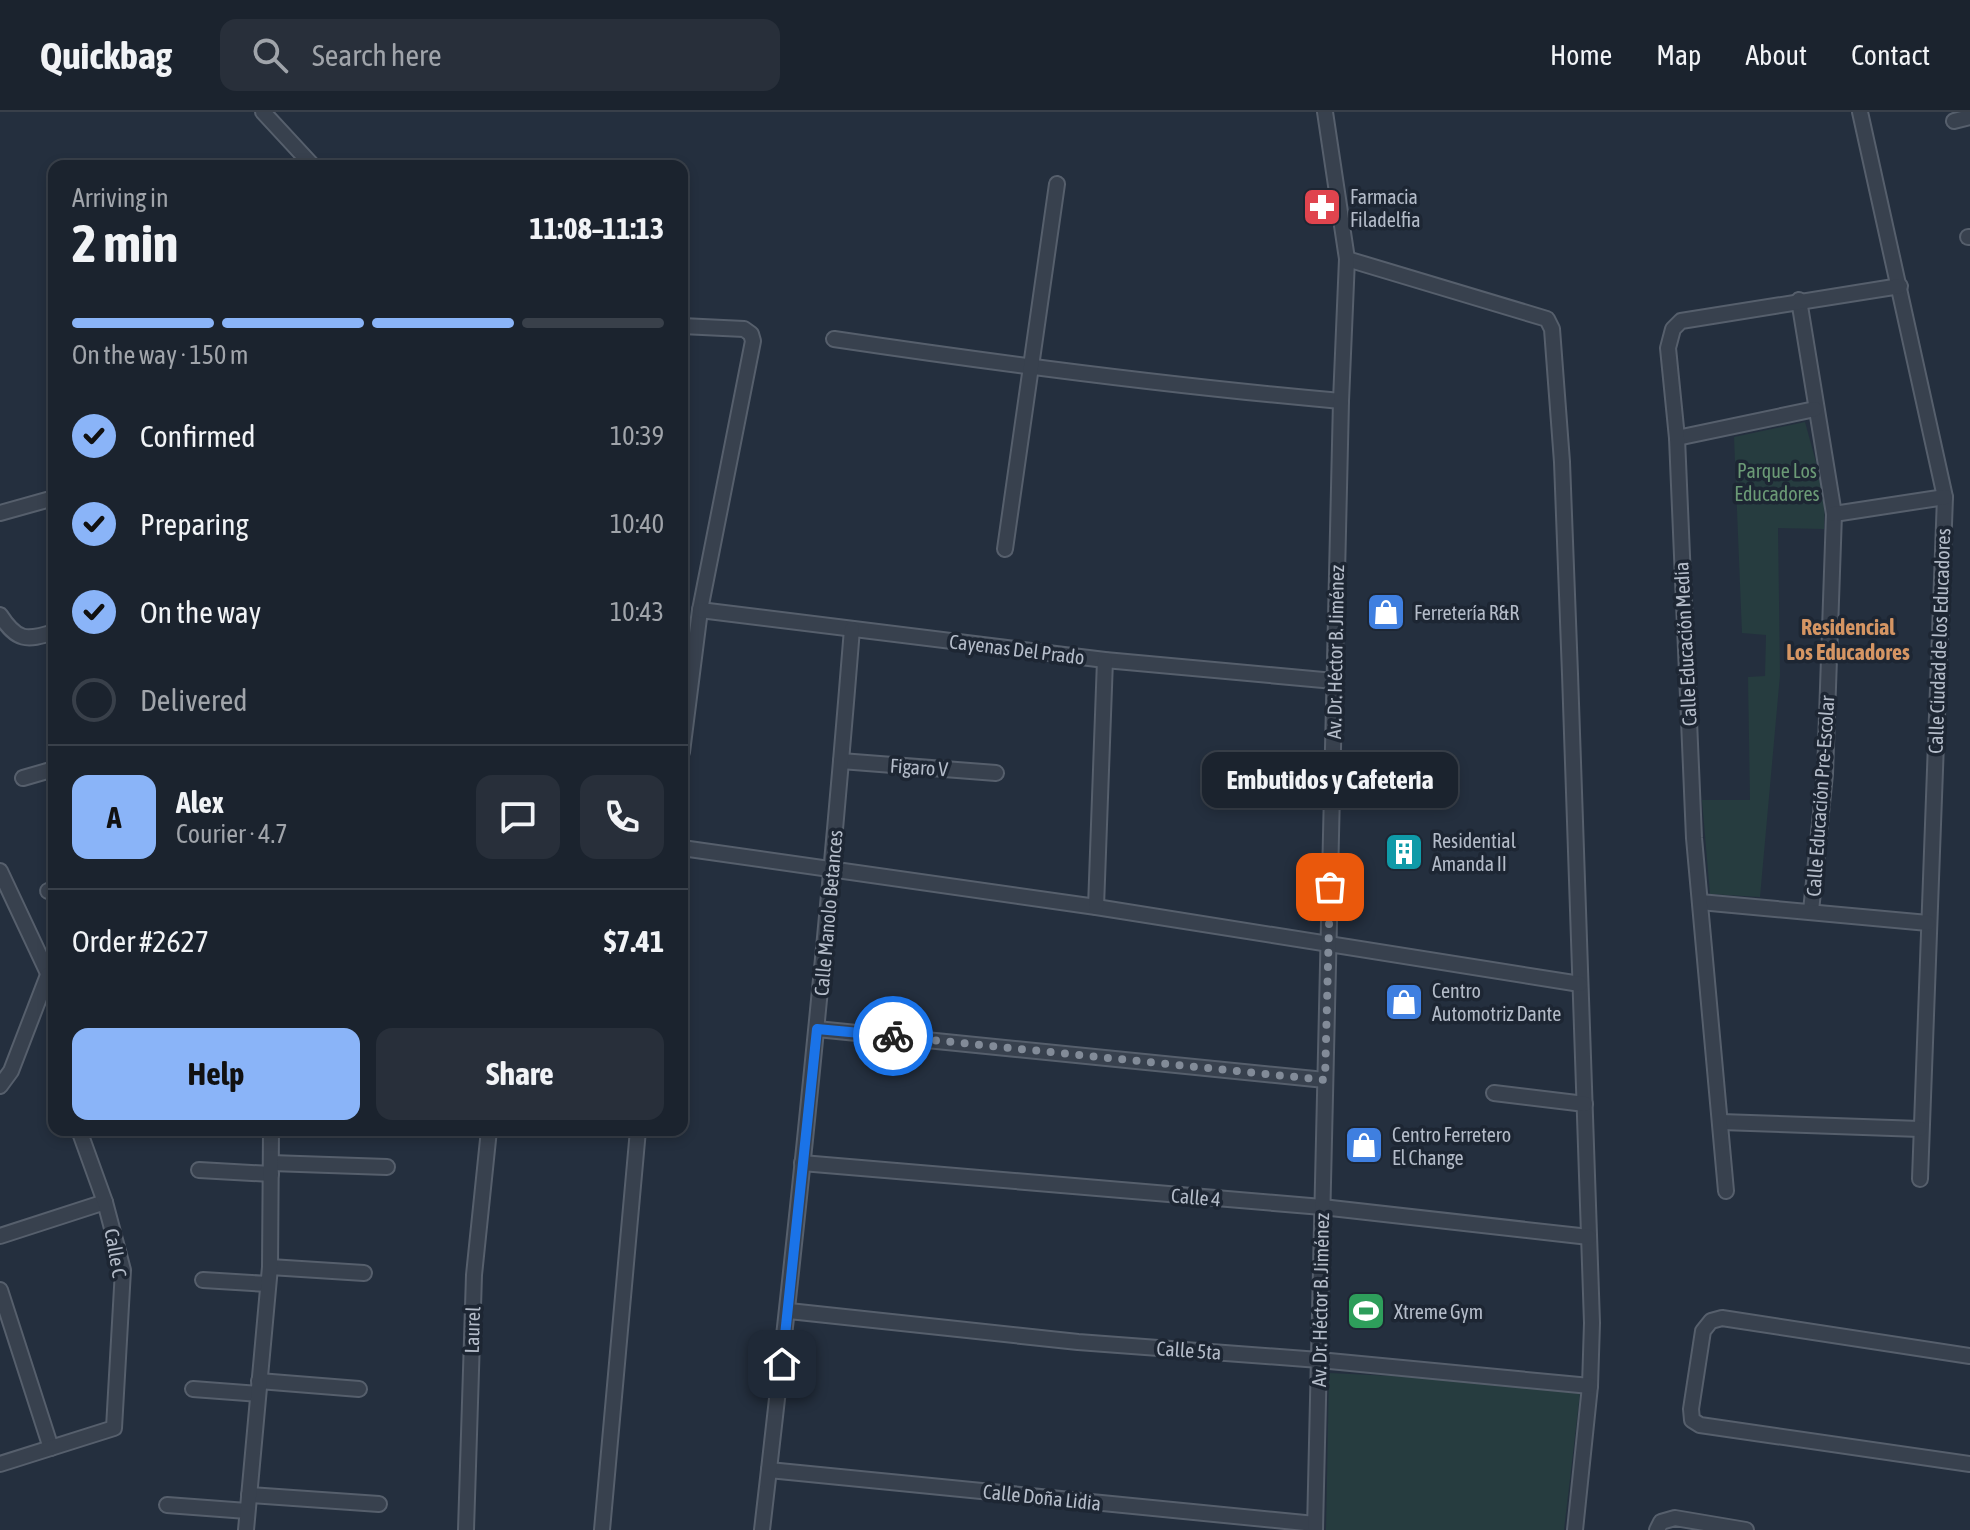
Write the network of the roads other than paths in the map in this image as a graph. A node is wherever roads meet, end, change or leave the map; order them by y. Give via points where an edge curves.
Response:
1 (263, 112) edge
2 (1325, 112) edge
3 (1860, 112) edge
4 (1970, 117) edge
5 (1954, 121) dead end
6 (307, 160) edge
7 (1057, 184) dead end
8 (1347, 259) junction
9 (1900, 286) junction
10 (1799, 300) junction
11 (688, 326) edge
12 (834, 339) dead end
13 (1029, 368) junction
14 (1341, 401) junction
15 (1815, 409) junction
16 (1677, 438) junction
17 (1945, 497) junction
18 (48, 500) edge
19 (0, 513) edge
20 (1834, 514) junction
21 (1005, 549) dead end
22 (700, 610) junction
23 (0, 615) edge
24 (852, 629) junction
25 (48, 634) edge
26 (1105, 660) junction
27 (1334, 681) junction
28 (688, 705) edge
29 (841, 761) junction
30 (48, 771) edge
31 (996, 773) dead end
32 (23, 778) dead end
33 (688, 849) edge
34 (0, 871) edge
35 (832, 872) junction
36 (1700, 902) junction
37 (1096, 907) junction
38 (1811, 911) junction
39 (1928, 923) junction
40 (1329, 945) junction
41 (48, 974) edge
42 (1580, 984) junction
43 (48, 987) edge
44 (817, 1029) junction
45 (1325, 1080) junction
46 (0, 1086) edge
47 (1494, 1093) dead end
48 (1585, 1104) junction
49 (1721, 1122) junction
50 (1920, 1129) junction
51 (81, 1136) edge
52 (271, 1136) edge
53 (488, 1136) edge
54 (637, 1136) edge
55 (802, 1163) junction
56 (387, 1167) dead end
57 (271, 1169) junction
58 (199, 1170) dead end
59 (1920, 1179) dead end
60 (1726, 1191) dead end
61 (105, 1202) junction
62 (1322, 1207) junction
63 (0, 1236) edge
64 (1589, 1237) junction
65 (270, 1267) junction
66 (364, 1273) dead end
67 (203, 1280) dead end
68 (268, 1284) junction
69 (0, 1290) edge
70 (789, 1311) junction
71 (1970, 1356) edge
72 (1319, 1360) junction
73 (1590, 1386) junction
74 (259, 1388) junction
75 (193, 1389) dead end
76 (359, 1389) dead end
77 (51, 1448) junction
78 (0, 1464) edge
79 (1970, 1464) edge
80 (769, 1470) junction
81 (249, 1495) junction
82 (379, 1504) dead end
83 (167, 1505) dead end
84 (247, 1511) junction
85 (1659, 1526) edge
86 (1315, 1527) edge
87 (246, 1530) edge
88 (466, 1530) edge
89 (602, 1530) edge
90 (762, 1530) edge
91 (1575, 1530) edge
92 (1746, 1530) edge

1 - 6 street
2 - 8 street, Av. Dr. Héctor B. Jiménez
3 - 9 street, Calle Ciudad de los Educadores
4 - 5 street
7 - 13 street
8 - 14 street, Av. Dr. Héctor B. Jiménez
8 - 42 street via 1551,323 1562,462
9 - 10 street, Calle Educación Media
9 - 17 street, Calle Ciudad de los Educadores
10 - 15 street, Calle Educación Pre-Escolar
10 - 16 street, Calle Educación Media via 1681,321 1673,329 1668,348
11 - 22 street via 744,329 753,341
12 - 13 street
13 - 14 street
13 - 21 street
14 - 27 street, Av. Dr. Héctor B. Jiménez
15 - 16 street
15 - 20 street, Calle Educación Pre-Escolar
16 - 36 street, Calle Educación Media
17 - 20 street
17 - 39 street, Calle Ciudad de los Educadores
18 - 19 street
20 - 38 street, Calle Educación Pre-Escolar via 1825,774
22 - 24 street, Cayenas Del Prado
22 - 28 street
23 - 25 street via 20,637
24 - 26 street, Cayenas Del Prado
24 - 29 street, Calle Manolo Betances
26 - 27 street, Cayenas Del Prado
26 - 37 street
27 - 40 street, Av. Dr. Héctor B. Jiménez
29 - 31 street, Figaro V
29 - 35 street, Calle Manolo Betances
30 - 32 street
33 - 35 street
34 - 41 street
35 - 37 street
35 - 44 street, Calle Manolo Betances
36 - 38 street
36 - 49 street, Calle Educación Media
37 - 40 street
38 - 39 street
39 - 50 street, Calle Ciudad de los Educadores
40 - 42 street
40 - 45 street, Av. Dr. Héctor B. Jiménez
42 - 48 street
43 - 46 street
44 - 45 street
44 - 55 street, Calle Manolo Betances
45 - 62 street, Av. Dr. Héctor B. Jiménez
47 - 48 street
48 - 64 street
49 - 50 street
49 - 60 street, Calle Educación Media
50 - 59 street, Calle Ciudad de los Educadores
51 - 61 street, Calle C
52 - 57 street
53 - 88 street, Laurel via 474,1275
54 - 89 street
55 - 62 street, Calle 4
55 - 70 street, Calle Manolo Betances
56 - 57 street
57 - 58 street
57 - 65 street
61 - 63 street
61 - 77 street, Calle C via 123,1270 114,1428
62 - 64 street, Calle 4
62 - 72 street, Av. Dr. Héctor B. Jiménez
64 - 73 street
65 - 66 street
65 - 68 street
67 - 68 street
68 - 74 street
69 - 77 street
70 - 72 street, Calle 5ta via 1078,1342
70 - 80 street, Calle Manolo Betances
71 - 79 street via 1722,1318 1703,1331 1691,1409 1692,1420 1700,1425
72 - 73 street, Calle 5ta
72 - 86 street, Av. Dr. Héctor B. Jiménez
73 - 91 street
74 - 75 street
74 - 76 street
74 - 81 street
77 - 78 street
80 - 86 street, Calle Doña Lidia
80 - 90 street, Calle Manolo Betances
81 - 82 street
81 - 84 street
83 - 84 street
84 - 87 street
85 - 92 street via 1675,1518

